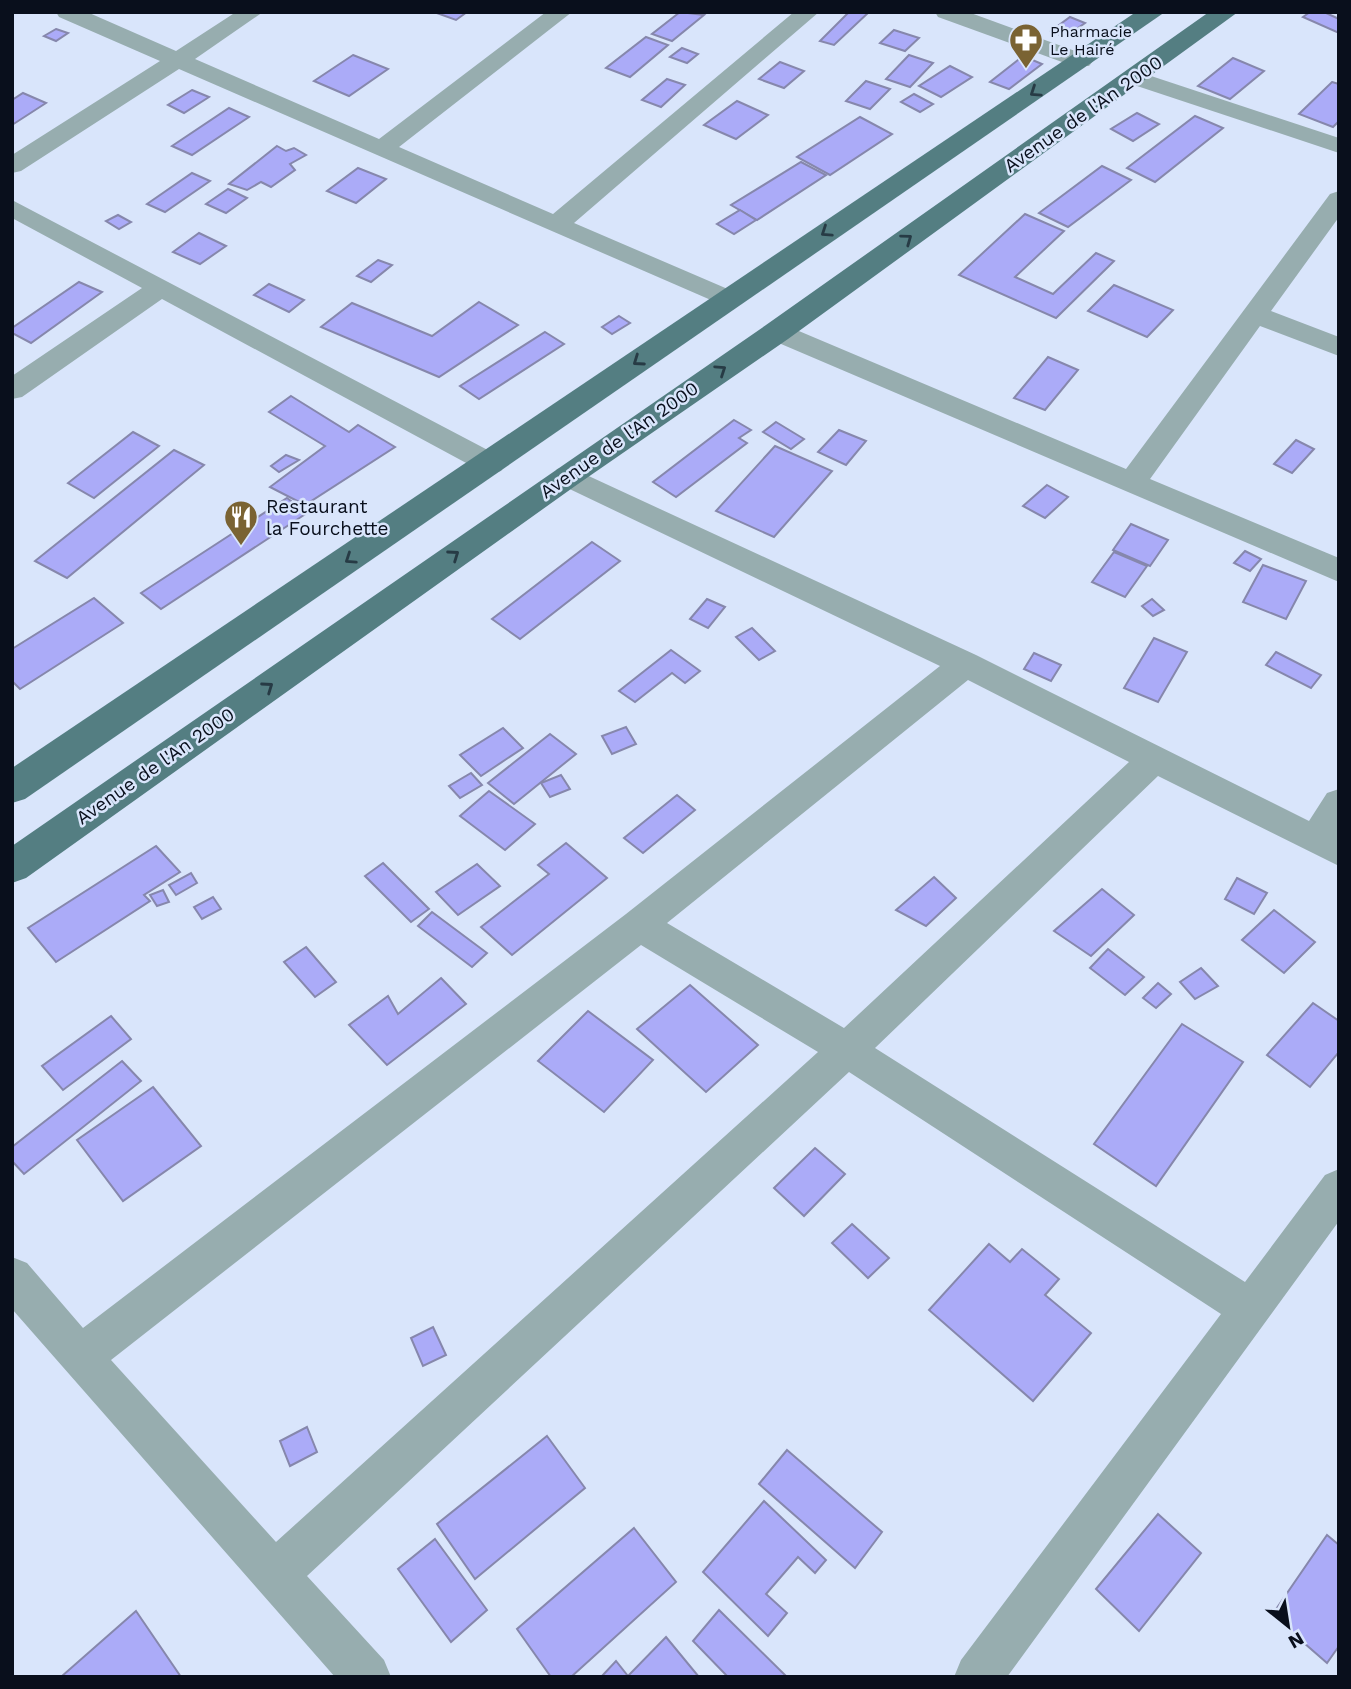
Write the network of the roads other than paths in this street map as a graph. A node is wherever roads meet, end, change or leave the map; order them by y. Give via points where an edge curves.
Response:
1 (67, 12) edge
2 (252, 12) edge
3 (561, 12) edge
4 (808, 12) edge
5 (946, 12) edge
6 (1153, 12) edge
7 (1226, 12) edge
8 (176, 60) junction
9 (1081, 61) junction
10 (1133, 77) junction
11 (1339, 146) edge
12 (382, 148) junction
13 (12, 166) edge
14 (1339, 199) edge
15 (12, 208) edge
16 (556, 225) junction
17 (160, 288) junction
18 (727, 299) junction
19 (1254, 314) junction
20 (777, 332) junction
21 (1339, 346) edge
22 (12, 390) edge
23 (491, 464) junction
24 (567, 476) junction
25 (1131, 482) junction
26 (1339, 571) edge
27 (965, 664) junction
28 (1155, 758) junction
29 (12, 788) edge
30 (1339, 803) edge
31 (1327, 846) edge
32 (12, 867) edge
33 (639, 925) junction
34 (847, 1050) junction
35 (1339, 1188) edge
36 (12, 1277) edge
37 (1250, 1308) junction
38 (80, 1357) junction
39 (276, 1573) junction
40 (367, 1677) edge
41 (978, 1677) edge

1 - 8 street
2 - 8 street
3 - 12 street
4 - 16 street
5 - 9 street
6 - 9 main road
7 - 10 main road, Avenue de l'An 2000
8 - 12 street
8 - 13 street
9 -> 18 main road
10 - 11 street
20 -> 10 main road, Avenue de l'An 2000
12 - 16 street
14 - 19 street
15 - 17 street
16 - 18 street
17 - 22 street
17 - 23 street
18 -> 23 main road
19 - 21 street
19 - 25 street
24 -> 20 main road, Avenue de l'An 2000
20 - 25 street
23 -> 29 main road
24 - 27 street
32 -> 24 main road, Avenue de l'An 2000
25 - 26 street
27 - 28 street
27 - 33 street
28 - 31 street
28 - 34 street
30 - 31 street
33 - 34 street
33 - 38 street
34 - 37 street
34 - 39 street
35 - 37 street
36 - 38 street
37 - 41 street
38 - 39 street
39 - 40 street

